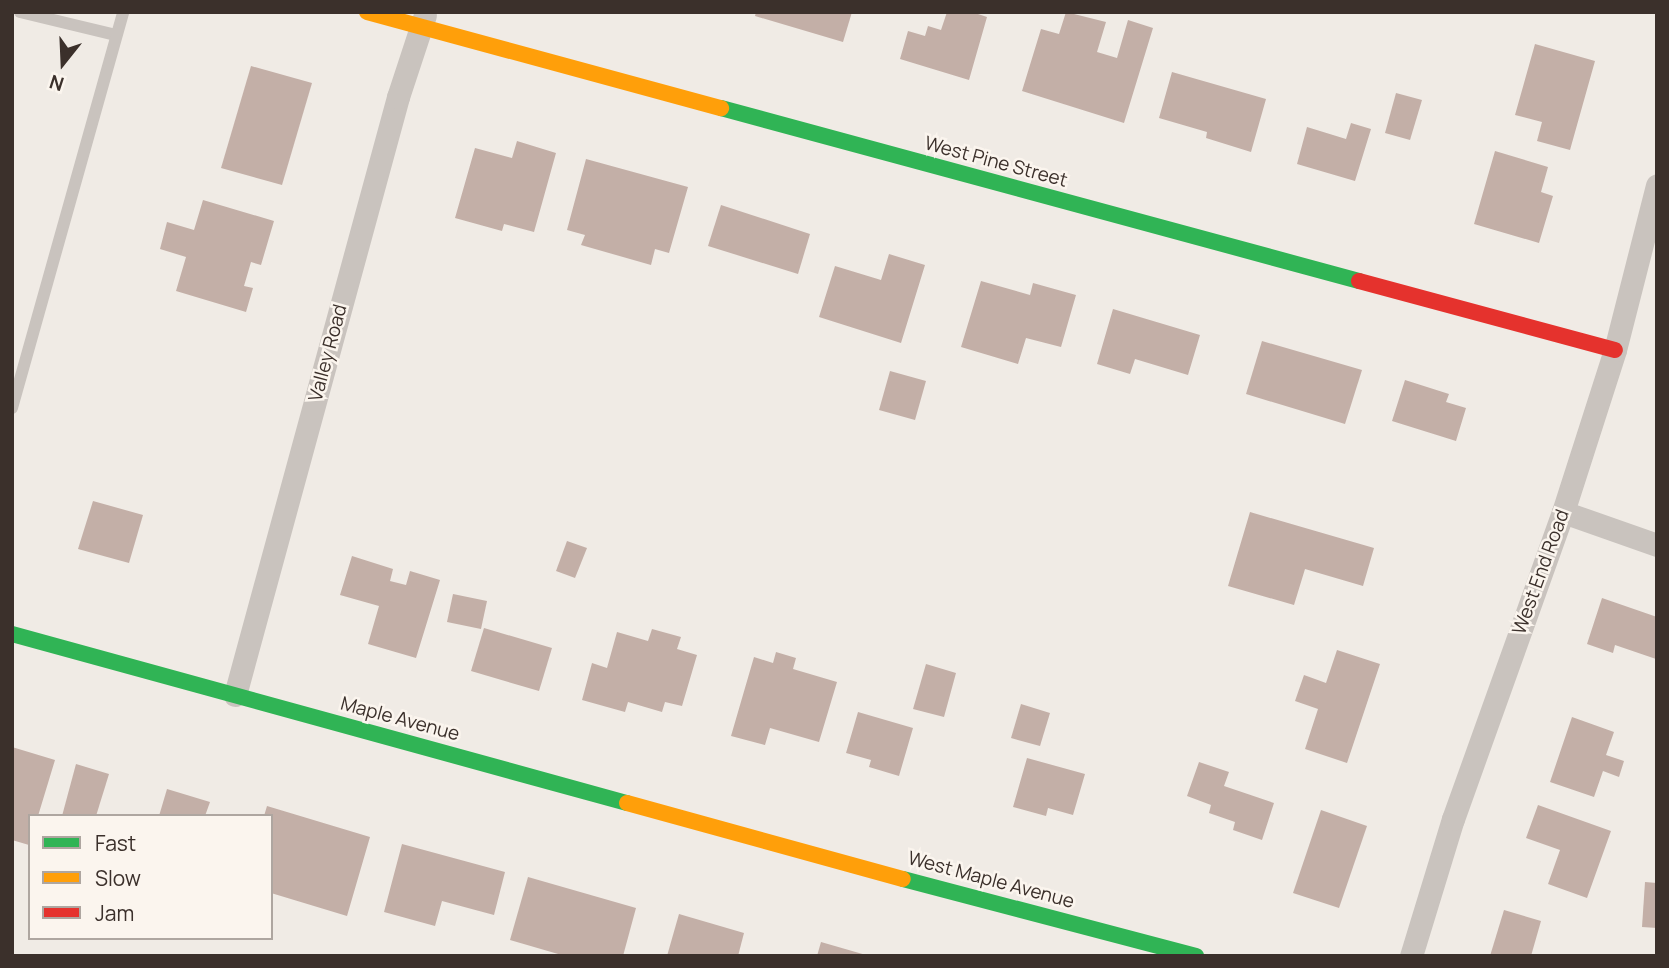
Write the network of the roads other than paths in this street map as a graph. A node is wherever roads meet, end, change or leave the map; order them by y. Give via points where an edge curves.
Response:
1 (20, 12) edge
2 (123, 12) edge
3 (366, 12) edge
4 (423, 20) edge
5 (116, 35) junction
6 (1657, 185) edge
7 (1615, 350) junction
8 (12, 408) edge
9 (1563, 512) junction
10 (1657, 545) edge
11 (12, 634) edge
12 (235, 695) junction
13 (776, 844) joint
14 (1196, 956) edge
15 (1411, 956) edge

1 - 5 lane
2 - 5 lane
3 - 4 street, West Pine Street
4 - 7 street, West Pine Street
4 - 12 street, Valley Road
5 - 8 lane
6 - 7 street, West End Road
7 - 9 street, West End Road
9 - 10 street
9 - 15 street, West End Road via 1452,819
11 - 12 street, Maple Avenue
12 - 13 street, Maple Avenue
13 - 14 street, West Maple Avenue

